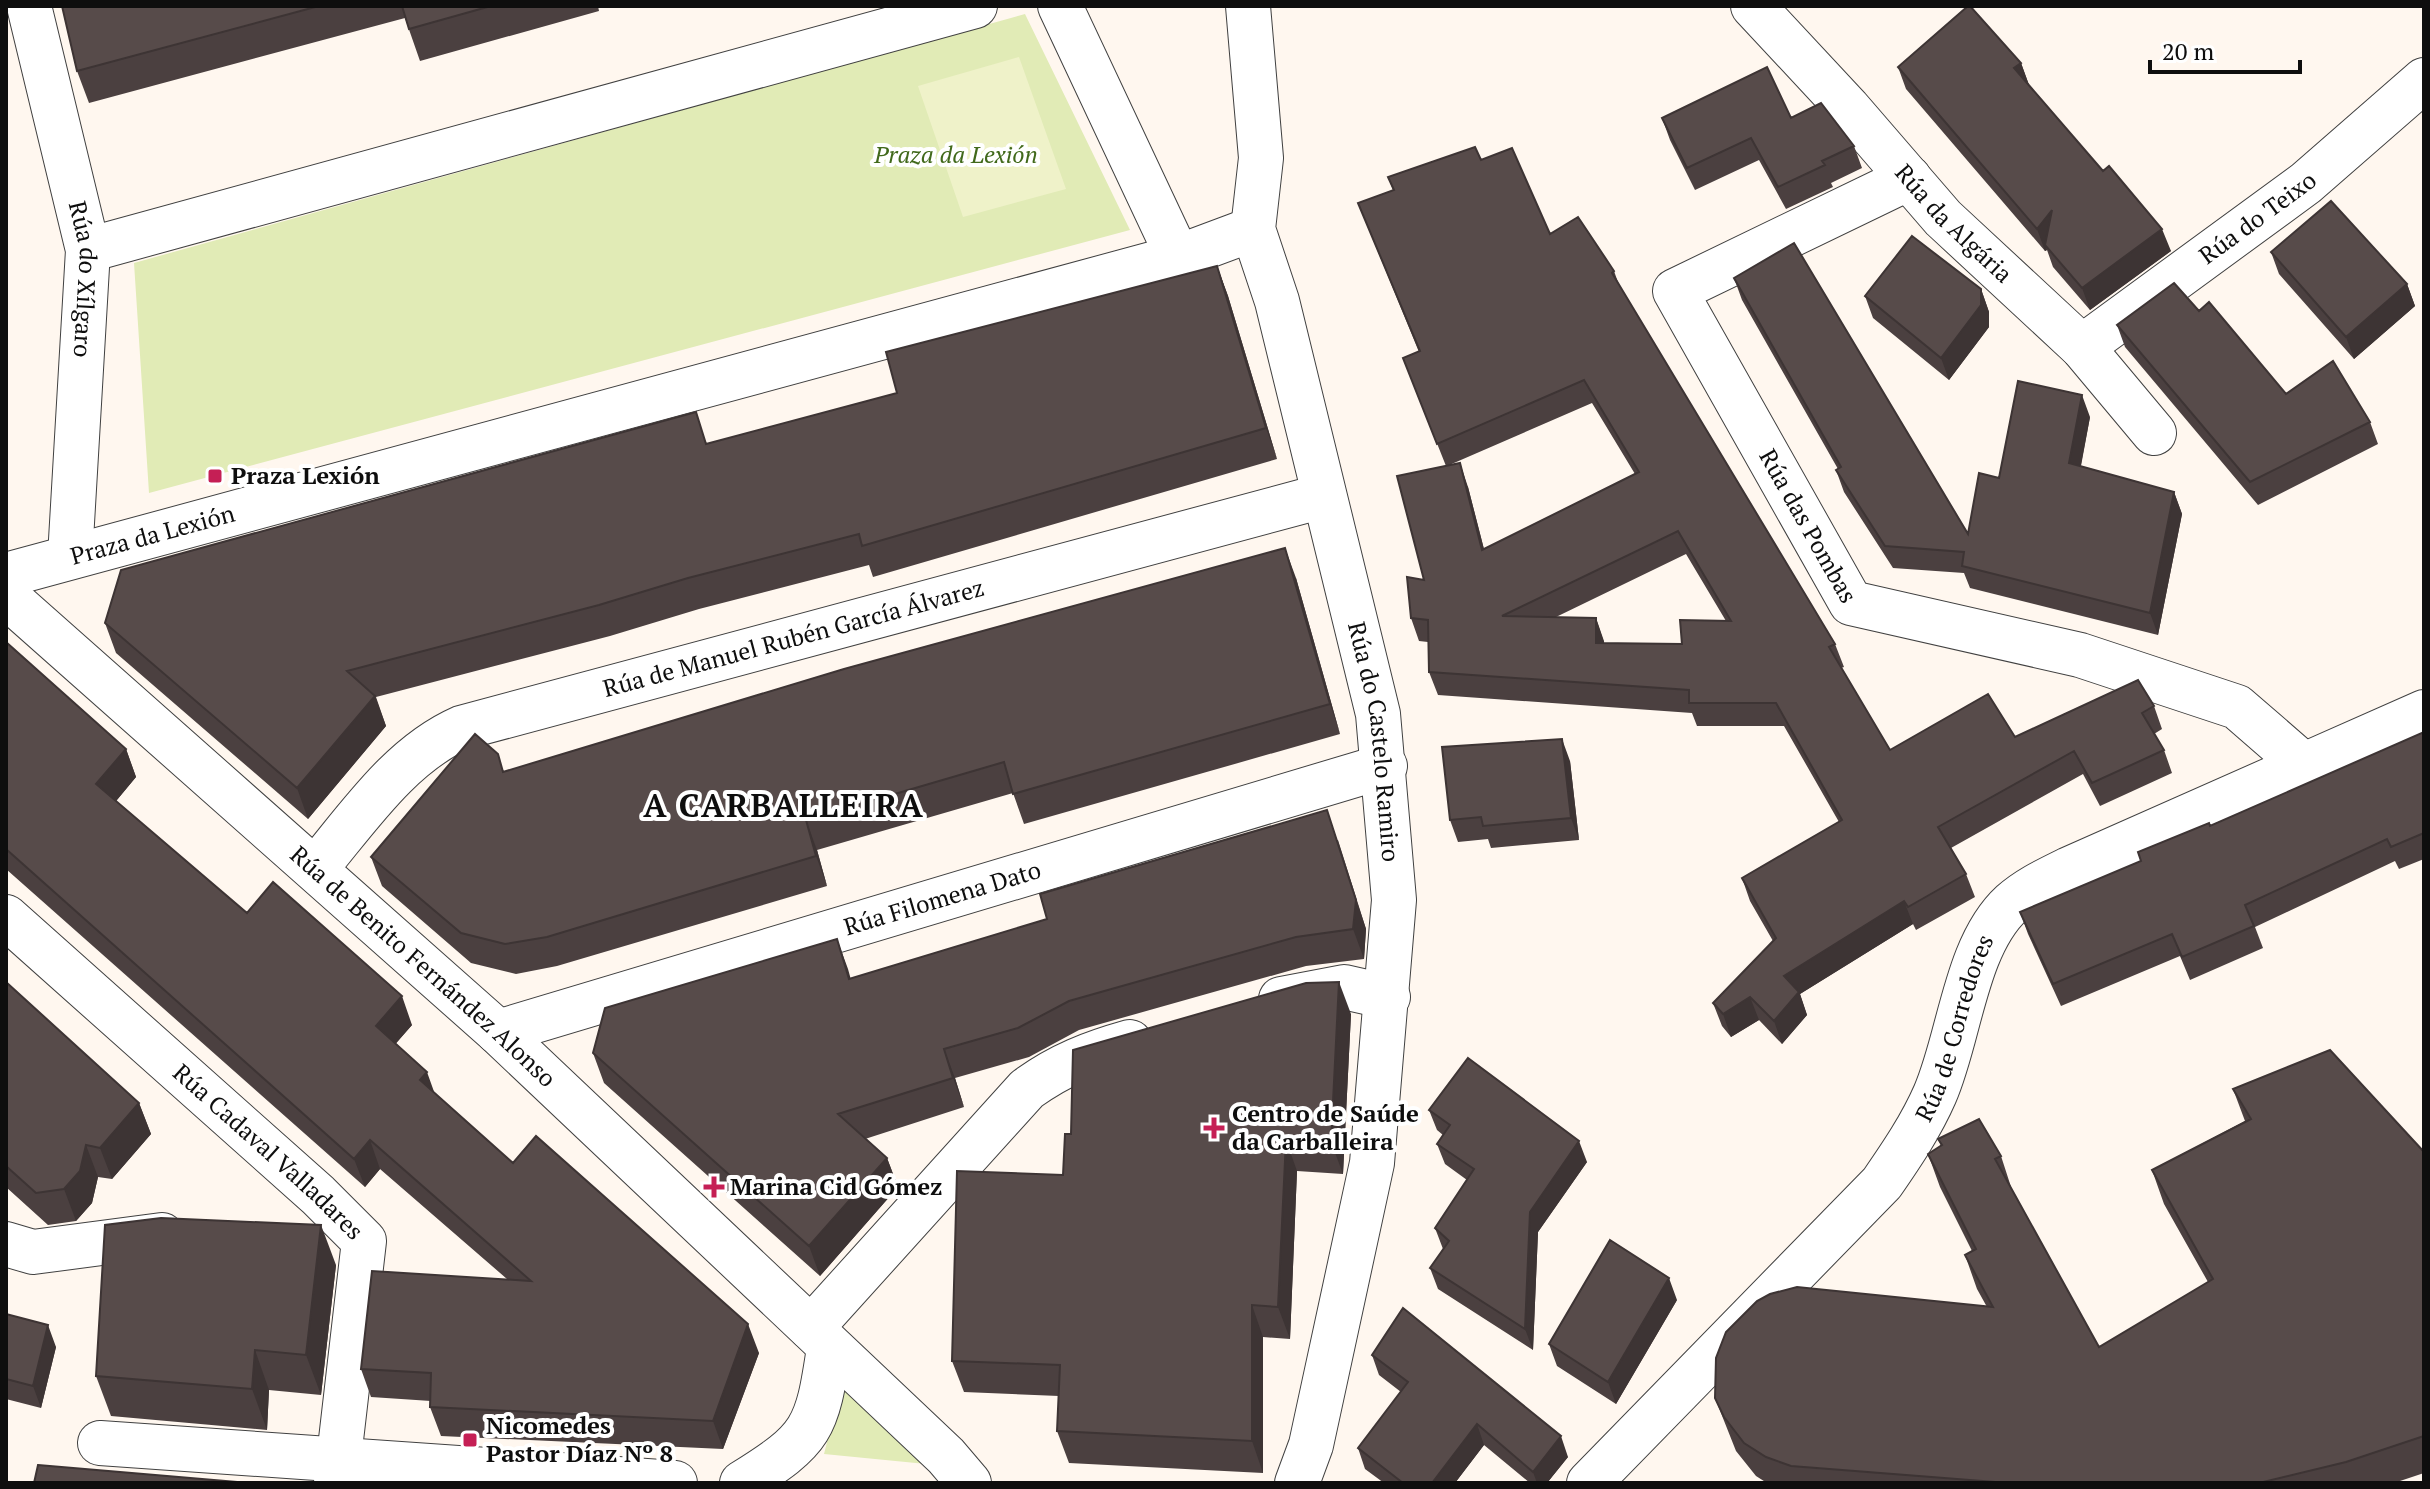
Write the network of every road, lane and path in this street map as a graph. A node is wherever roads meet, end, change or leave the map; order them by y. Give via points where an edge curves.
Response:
1 (29, 6) edge
2 (975, 6) edge
3 (1060, 6) edge
4 (1248, 6) edge
5 (1755, 9) edge
6 (2424, 80) edge
7 (1909, 178) junction
8 (1253, 229) junction
9 (88, 250) junction
10 (1178, 257) junction
11 (2082, 347) junction
12 (2154, 433) dead end
13 (1323, 496) junction
14 (70, 557) junction
15 (6, 575) edge
16 (6, 596) edge
17 (2424, 712) edge
18 (1385, 766) junction
19 (2305, 766) junction
20 (316, 868) junction
21 (6, 917) edge
22 (1388, 997) junction
23 (1237, 1012) edge
24 (498, 1032) junction
25 (1162, 1033) edge
26 (203, 1235) edge
27 (304, 1240) edge
28 (364, 1241) junction
29 (6, 1244) edge
30 (820, 1338) junction
31 (100, 1443) dead end
32 (339, 1471) edge
33 (1302, 1480) edge
34 (675, 1483) edge
35 (742, 1483) edge
36 (969, 1483) edge
37 (1589, 1483) edge

1 - 9 street, Rúa do Xílgaro
2 - 9 street
3 - 10 street
4 - 8 street, Rúa do Castelo Ramiro via 1261,158
5 - 7 street, Rúa da Algária
6 - 11 street, Rúa do Teixo via 2306,183
7 - 11 street, Rúa da Algária via 1943,218
7 - 19 street, Rúa das Pombas via 1675,291 1851,603 2080,655 2237,707
8 - 10 street, Praza da Lexión
8 - 13 street, Rúa do Castelo Ramiro via 1277,301
9 - 14 street, Rúa do Xílgaro
10 - 14 street, Praza da Lexión
11 - 12 street, Rúa da Algária
13 - 18 street, Rúa do Castelo Ramiro via 1378,714
13 - 20 street, Rúa de Manuel Rubén García Álvarez via 461,728 414,756
14 - 15 street, Praza da Lexión
16 - 20 street, Rúa de Benito Fernández Alonso
17 - 19 street, Rúa de Corredores
18 - 22 street, Rúa do Castelo Ramiro via 1394,900
18 - 24 street, Rúa Filomena Dato
19 - 37 street, Rúa de Corredores via 2069,869 2009,905 1992,928 1974,971 1936,1092 1911,1142 1882,1183
20 - 24 street, Rúa de Benito Fernández Alonso
21 - 28 street, Rúa Cadaval Valladares
22 - 23 street via 1344,987 1313,990
22 - 33 street, Rúa do Castelo Ramiro via 1372,1163
24 - 30 street, Rúa de Benito Fernández Alonso
25 - 30 street via 1086,1054 1027,1089
26 - 29 street via 175,1233 33,1252
27 - 28 street
28 - 32 street, Rúa Cadaval Valladares
30 - 35 street via 820,1408 810,1431 780,1460
30 - 36 street, Rúa de Benito Fernández Alonso
31 - 32 street
32 - 34 street

